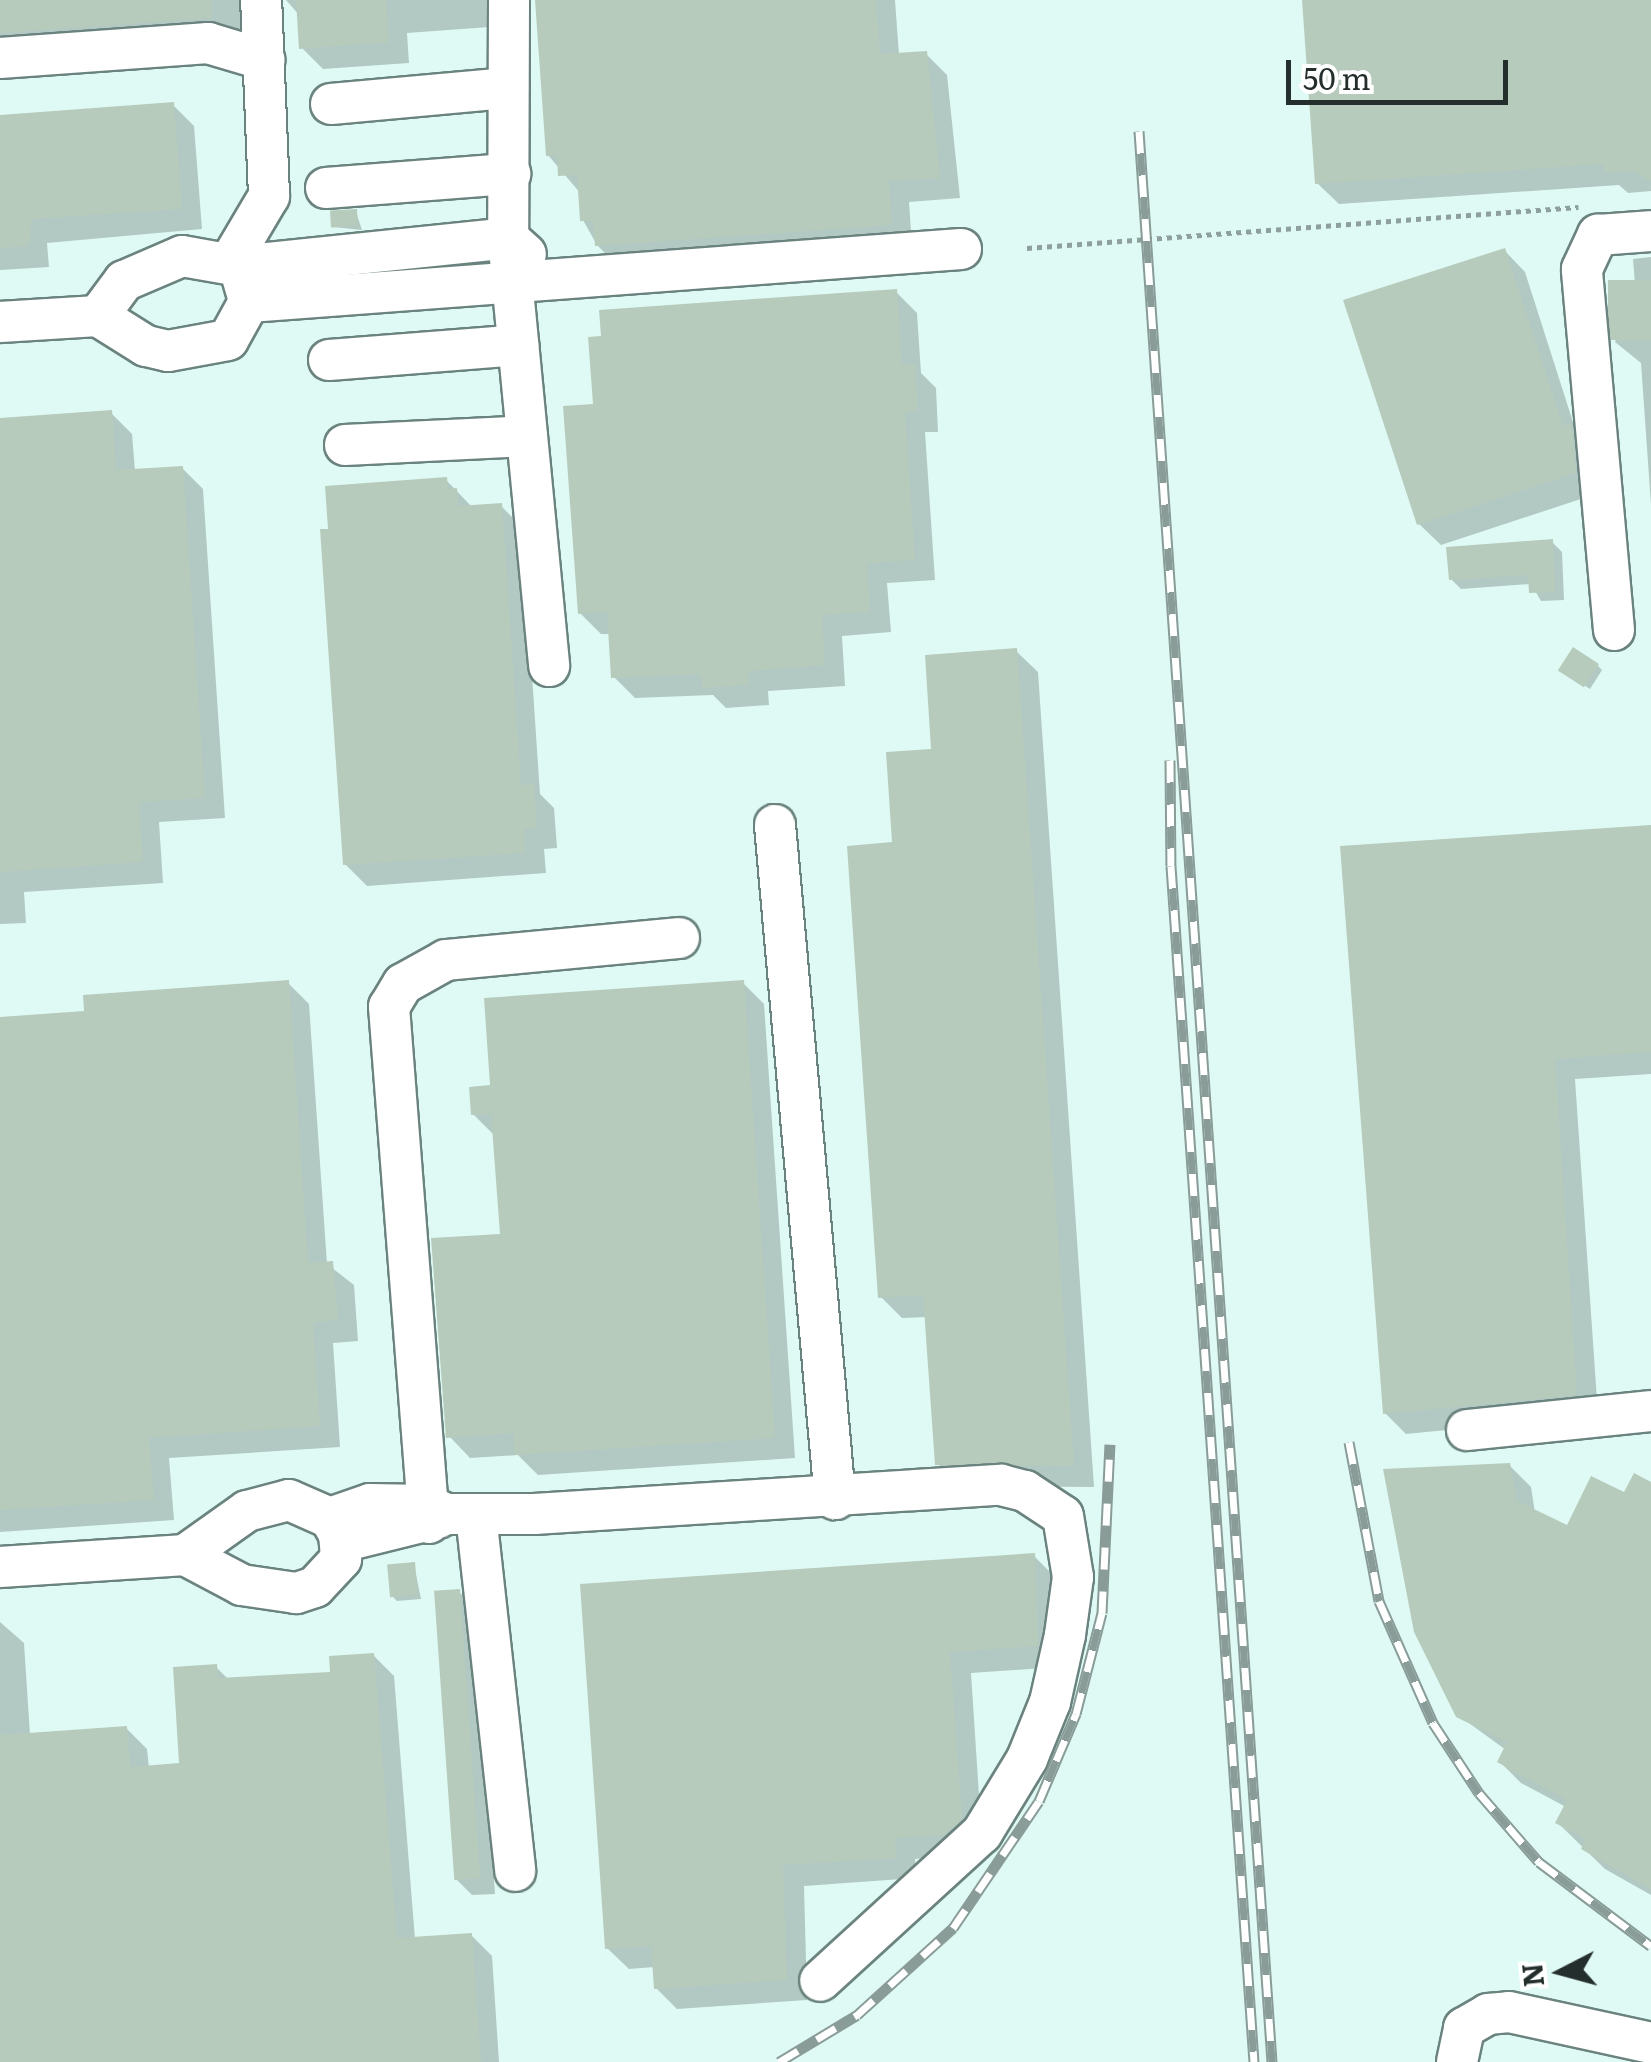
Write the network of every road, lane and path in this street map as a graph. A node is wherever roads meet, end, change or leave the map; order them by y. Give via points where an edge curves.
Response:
1 (261, 0) edge
2 (509, 0) edge
3 (0, 58) edge
4 (266, 60) junction
5 (508, 88) junction
6 (331, 104) dead end
7 (510, 174) junction
8 (326, 188) dead end
9 (1578, 207) dead end
10 (1651, 232) edge
11 (508, 238) junction
12 (961, 248) dead end
13 (1027, 248) dead end
14 (240, 277) junction
15 (554, 281) junction
16 (512, 285) junction
17 (98, 316) junction
18 (0, 322) edge
19 (518, 346) junction
20 (329, 360) dead end
21 (527, 436) junction
22 (344, 445) dead end
23 (1614, 630) dead end
24 (550, 666) dead end
25 (775, 824) dead end
26 (679, 938) dead end
27 (1651, 1411) edge
28 (1467, 1430) dead end
29 (834, 1498) junction
30 (445, 1514) junction
31 (336, 1530) junction
32 (185, 1555) junction
33 (0, 1567) edge
34 (515, 1870) dead end
35 (820, 1981) dead end
36 (1651, 2043) edge
37 (1456, 2062) edge

1 - 4 street
2 - 5 street
3 - 4 street via 208,43
4 - 14 street via 269,196
5 - 6 street
5 - 7 street
7 - 8 street
7 - 11 street
9 - 13 path
10 - 23 street via 1598,235 1582,269
11 - 14 street
11 - 15 street
11 - 16 street
12 - 15 street
14 - 16 street
14 - 17 street via 182,256 124,281
14 - 17 street via 228,340 188,350 146,346
15 - 16 street
16 - 19 street
17 - 18 street
19 - 20 street
19 - 21 street
21 - 22 street
21 - 24 street
25 - 29 street
26 - 30 street via 446,960 403,984 389,1007
27 - 28 street
29 - 30 street
29 - 35 street via 1002,1485 1026,1491 1063,1516 1072,1577 1050,1702 1027,1759 982,1834
30 - 31 street via 370,1504
30 - 34 street
31 - 32 street via 306,1504 270,1503 222,1524
31 - 32 street via 341,1559 330,1576 296,1593 242,1585
32 - 33 street
36 - 37 street via 1499,2013 1464,2028

